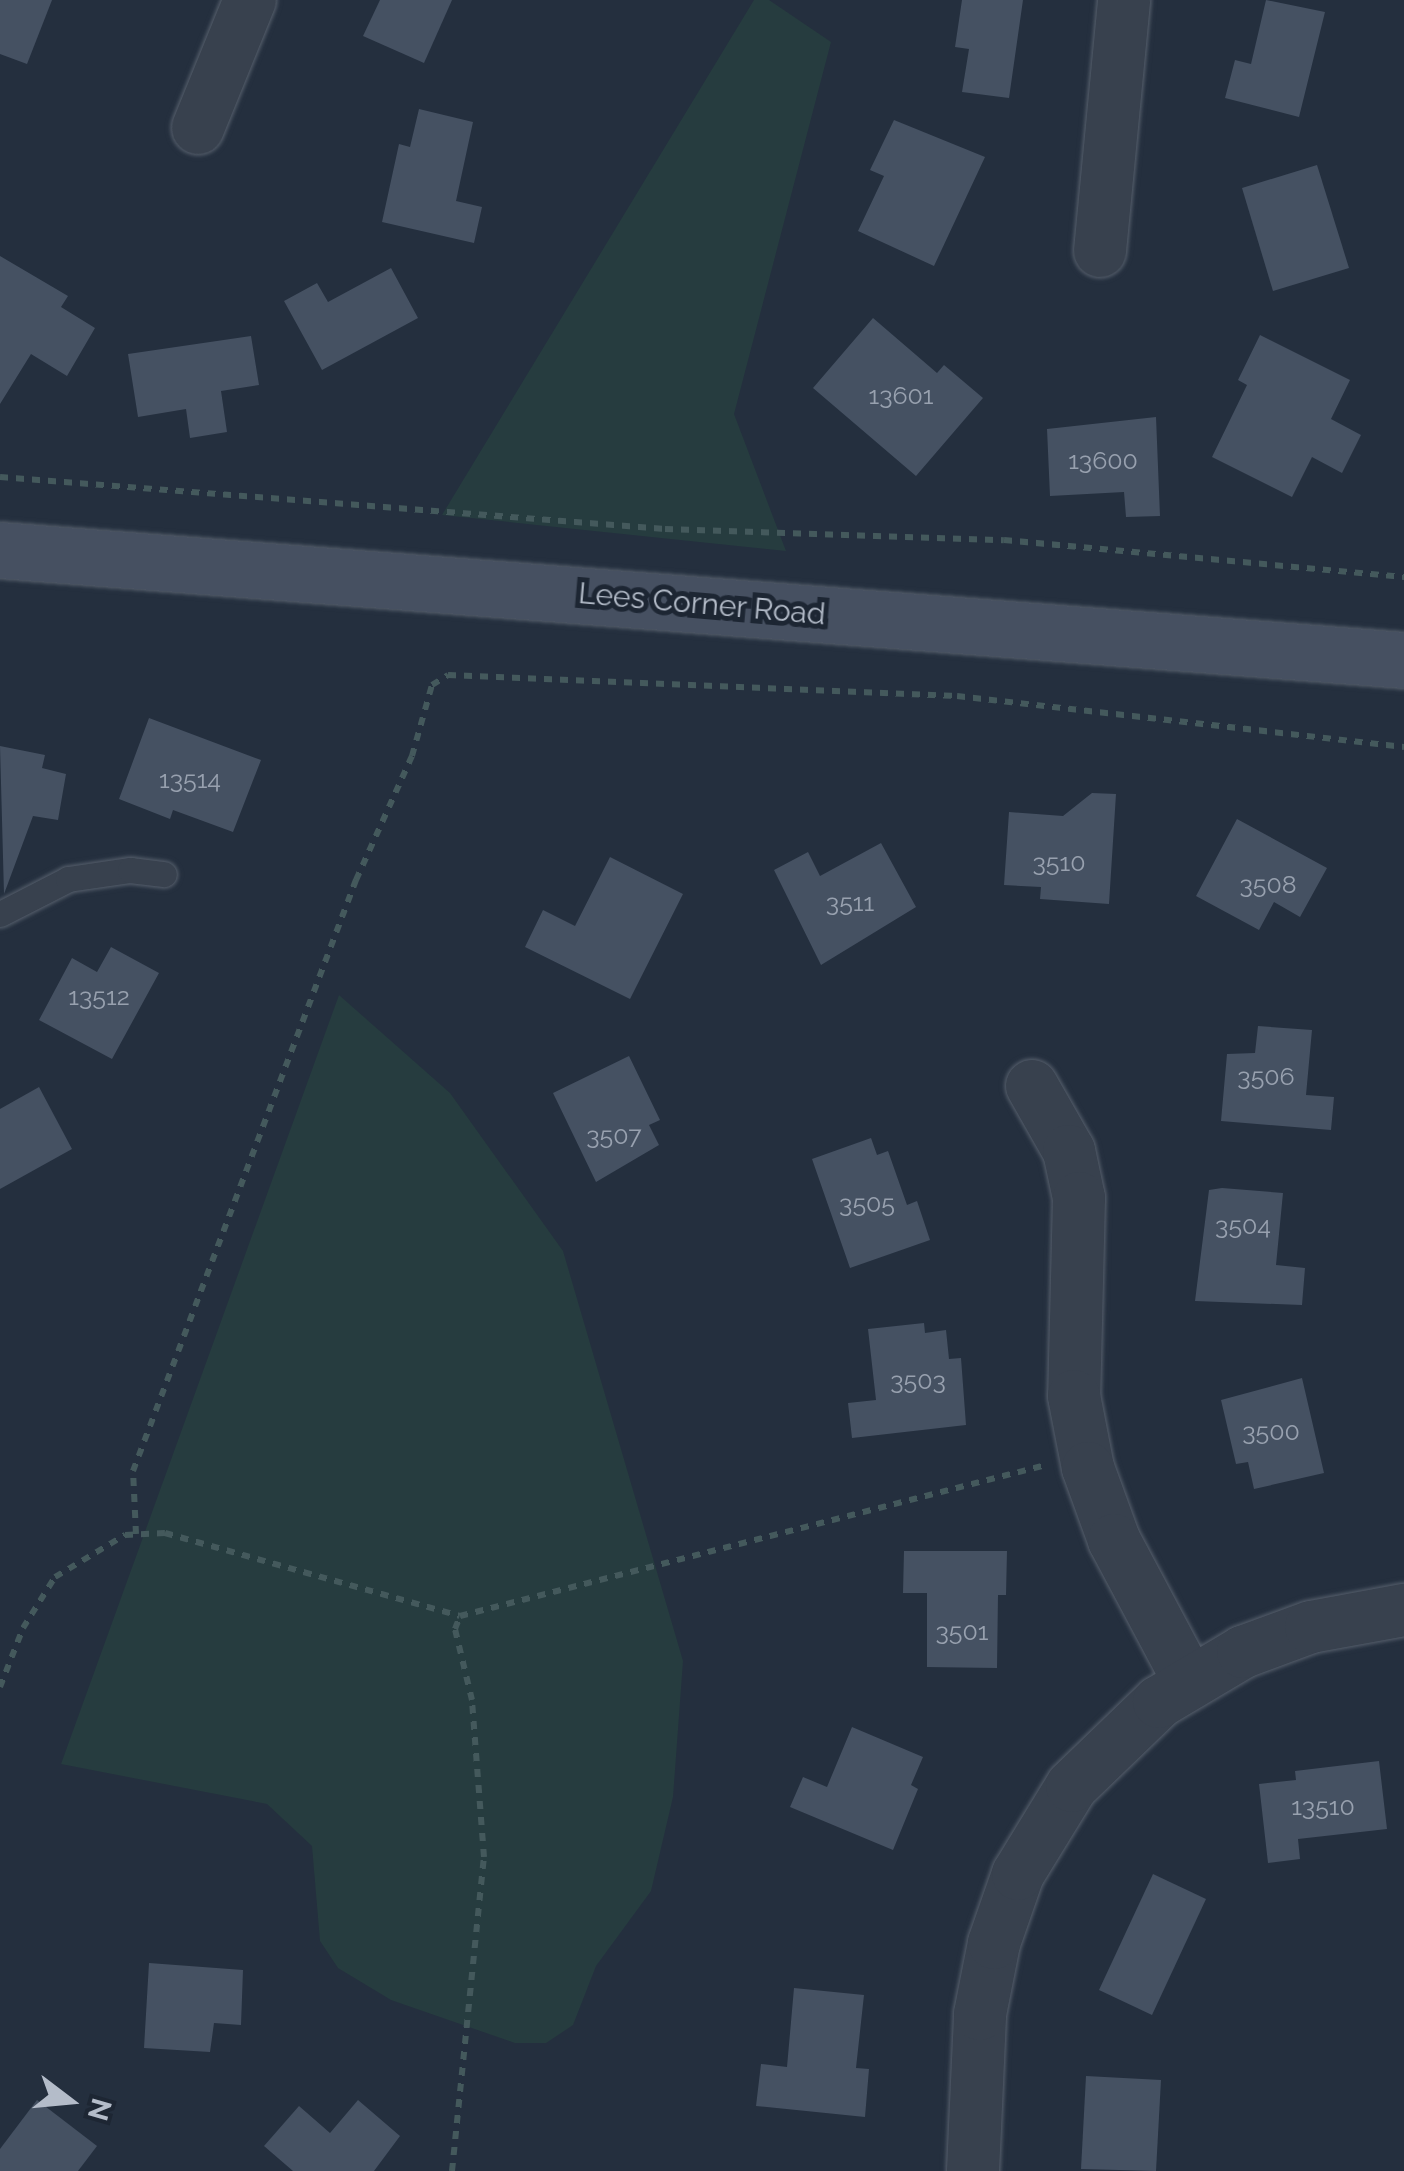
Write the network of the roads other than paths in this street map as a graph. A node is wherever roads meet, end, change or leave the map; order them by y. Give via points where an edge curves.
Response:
1 (250, 0) edge
2 (1124, 0) edge
3 (198, 128) dead end
4 (1100, 251) dead end
5 (0, 550) edge
6 (1404, 660) edge
7 (164, 874) dead end
8 (0, 914) edge
9 (1032, 1086) dead end
10 (1404, 1610) edge
11 (1190, 1680) junction
12 (973, 2171) edge

1 - 3 street
2 - 4 street
5 - 6 street, Lees Corner Road
7 - 8 lane via 98,872
9 - 11 street via 1069,1151 1079,1198 1072,1344 1086,1454 1114,1540
10 - 11 street via 1311,1627
11 - 12 street via 1082,1774 1018,1874 994,1943 980,2014

